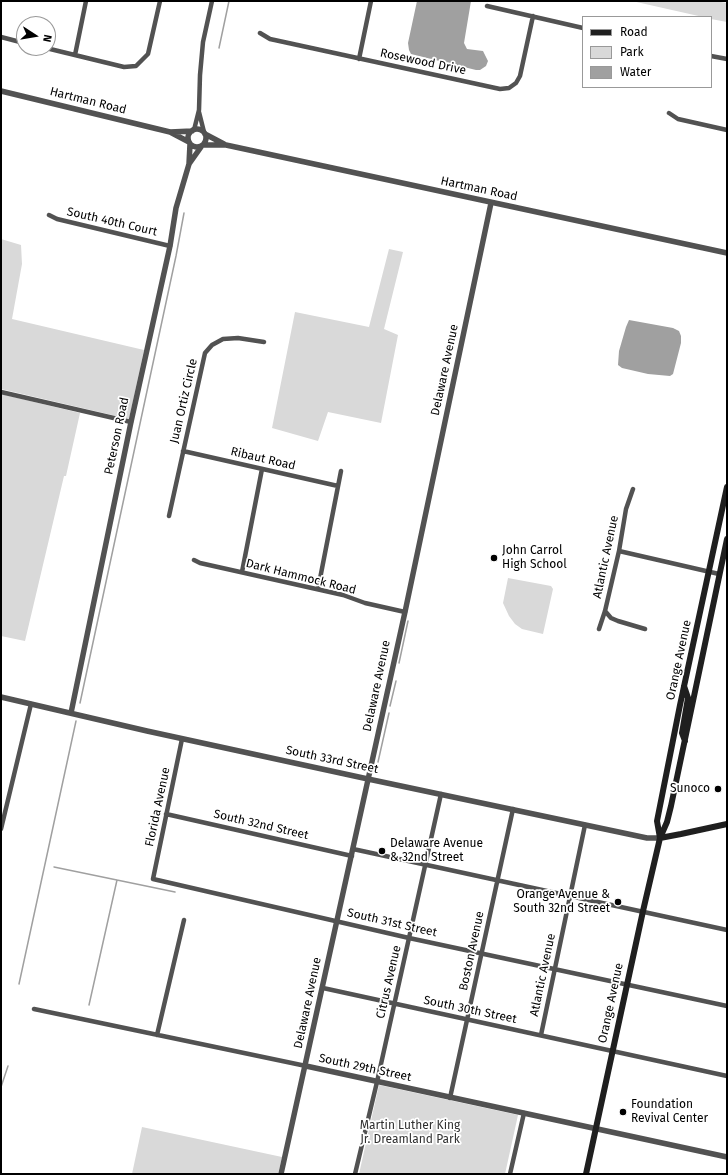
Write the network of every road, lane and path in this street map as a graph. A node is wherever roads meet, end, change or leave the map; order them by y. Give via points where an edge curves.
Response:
1 (86, 1) edge
2 (160, 1) edge
3 (212, 1) edge
4 (371, 1) edge
5 (488, 6) dead end
6 (533, 16) junction
7 (582, 28) edge
8 (260, 33) dead end
9 (1, 37) edge
10 (16, 41) edge
11 (56, 50) edge
12 (75, 55) junction
13 (712, 56) edge
14 (359, 59) junction
15 (727, 59) edge
16 (1, 91) edge
17 (199, 110) junction
18 (668, 113) dead end
19 (727, 130) edge
20 (193, 131) junction
21 (170, 132) junction
22 (204, 133) junction
23 (190, 143) junction
24 (226, 145) junction
25 (202, 146) junction
26 (189, 164) junction
27 (491, 203) junction
28 (49, 215) dead end
29 (170, 246) junction
30 (727, 253) edge
31 (264, 342) dead end
32 (1, 392) edge
33 (131, 422) junction
34 (183, 451) junction
35 (262, 469) junction
36 (341, 471) dead end
37 (338, 486) junction
38 (727, 487) edge
39 (633, 488) dead end
40 (169, 516) dead end
41 (727, 539) edge
42 (619, 551) junction
43 (194, 560) dead end
44 (242, 572) junction
45 (709, 572) junction
46 (719, 574) junction
47 (318, 589) junction
48 (605, 610) junction
49 (405, 612) junction
50 (599, 629) dead end
51 (645, 629) dead end
52 (684, 686) junction
53 (1, 697) edge
54 (31, 704) junction
55 (71, 713) junction
56 (182, 739) junction
57 (685, 741) junction
58 (368, 779) junction
59 (441, 794) junction
60 (513, 809) junction
61 (166, 814) junction
62 (727, 824) edge
63 (585, 825) junction
64 (1, 827) edge
65 (660, 838) junction
66 (353, 849) junction
67 (352, 856) junction
68 (424, 865) junction
69 (153, 879) joint
70 (498, 881) junction
71 (570, 896) junction
72 (643, 911) junction
73 (184, 920) dead end
74 (338, 921) junction
75 (727, 930) edge
76 (409, 938) junction
77 (482, 953) junction
78 (554, 970) junction
79 (627, 985) junction
80 (323, 988) junction
81 (394, 1004) junction
82 (727, 1006) edge
83 (34, 1009) dead end
84 (467, 1020) junction
85 (158, 1035) junction
86 (541, 1035) junction
87 (612, 1051) junction
88 (306, 1066) junction
89 (727, 1076) edge
90 (377, 1082) junction
91 (450, 1098) junction
92 (524, 1113) junction
93 (596, 1128) junction
94 (727, 1158) edge
95 (281, 1174) edge
96 (355, 1174) edge
97 (510, 1174) edge
98 (586, 1174) edge

1 - 12 street
2 - 12 street via 148,54 136,66 124,67
3 - 17 street via 203,42
4 - 14 street
5 - 6 street
6 - 7 street
6 - 14 street, Rosewood Drive via 520,76 509,88 500,89
8 - 14 street, Rosewood Drive via 270,39
9 - 10 street
11 - 12 street
13 - 15 street
16 - 21 street, Hartman Road
17 - 20 street
17 - 22 street
18 - 19 street via 678,119
20 - 21 street, Hartman Road
20 - 22 street via 199,130
20 - 23 street via 189,136
21 - 23 street, Hartman Road
22 - 24 street, Hartman Road
22 - 25 street via 206,141
23 - 25 street via 195,147
23 - 26 street, Peterson Road
24 - 25 street, Hartman Road
24 - 27 street, Hartman Road
25 - 26 street, Peterson Road
26 - 29 street, Peterson Road via 176,208
27 - 30 street, Hartman Road
27 - 49 street, Delaware Avenue
28 - 29 street, South 40th Court
29 - 33 street, Peterson Road
31 - 34 street, Juan Ortiz Circle via 238,338 223,339 212,345 205,353
32 - 33 street
33 - 55 street, Peterson Road
34 - 35 street, Ribaut Road
34 - 40 street, Juan Ortiz Circle
35 - 37 street, Ribaut Road
35 - 44 street
36 - 37 street
37 - 47 street
38 - 45 main road, Orange Avenue
39 - 42 street, Atlantic Avenue via 626,509
41 - 46 main road, Orange Avenue
42 - 45 street
42 - 48 street, Atlantic Avenue
43 - 44 street, Dark Hammock Road
44 - 47 street, Dark Hammock Road
45 - 46 street
45 - 52 main road, Orange Avenue
46 - 57 main road, Orange Avenue
47 - 49 street, Dark Hammock Road
48 - 50 street, Atlantic Avenue
48 - 51 street via 618,621
49 - 58 street, Delaware Avenue
52 - 57 main road via 688,698 682,733
52 - 65 main road, Orange Avenue via 657,821
53 - 54 street, South 33rd Street
54 - 55 street, South 33rd Street
54 - 64 street
55 - 56 street, South 33rd Street
56 - 58 street, South 33rd Street
56 - 61 street, Florida Avenue
57 - 65 main road, Orange Avenue via 667,822
58 - 59 street, South 33rd Street
58 - 66 street, Delaware Avenue
59 - 60 street, South 33rd Street
59 - 68 street, Citrus Avenue
60 - 63 street, South 33rd Street
60 - 70 street, Boston Avenue
61 - 67 street, South 32nd Street
61 - 69 street, Florida Avenue
62 - 65 main road
63 - 65 street, South 33rd Street via 647,838
63 - 71 street, Atlantic Avenue
65 - 72 main road, Orange Avenue
66 - 67 street, Delaware Avenue
66 - 68 street
67 - 74 street, Delaware Avenue
68 - 70 street
68 - 76 street, Citrus Avenue
69 - 74 street, South 31st Street
70 - 71 street
70 - 77 street, Boston Avenue
71 - 72 street
71 - 78 street, Atlantic Avenue
72 - 75 street
72 - 79 main road, Orange Avenue
73 - 85 street
74 - 76 street, South 31st Street
74 - 80 street, Delaware Avenue
76 - 77 street, South 31st Street
76 - 81 street, Citrus Avenue
77 - 78 street, South 31st Street
77 - 84 street, Boston Avenue
78 - 79 street, South 31st Street
78 - 86 street, Atlantic Avenue
79 - 82 street, South 31st Street
79 - 87 main road, Orange Avenue
80 - 81 street, South 30th Street
80 - 88 street, Delaware Avenue
81 - 84 street, South 30th Street
81 - 90 street, Citrus Avenue
83 - 85 street, South 29th Street
84 - 86 street, South 30th Street
84 - 91 street, Boston Avenue
85 - 88 street, South 29th Street
86 - 87 street, South 30th Street
87 - 89 street, South 30th Street
87 - 93 main road, Orange Avenue
88 - 90 street, South 29th Street
88 - 95 street, Delaware Avenue
90 - 91 street, South 29th Street
90 - 96 street, Citrus Avenue
91 - 92 street, South 29th Street
92 - 93 street, South 29th Street
92 - 97 street
93 - 94 street, South 29th Street
93 - 98 main road, Orange Avenue

